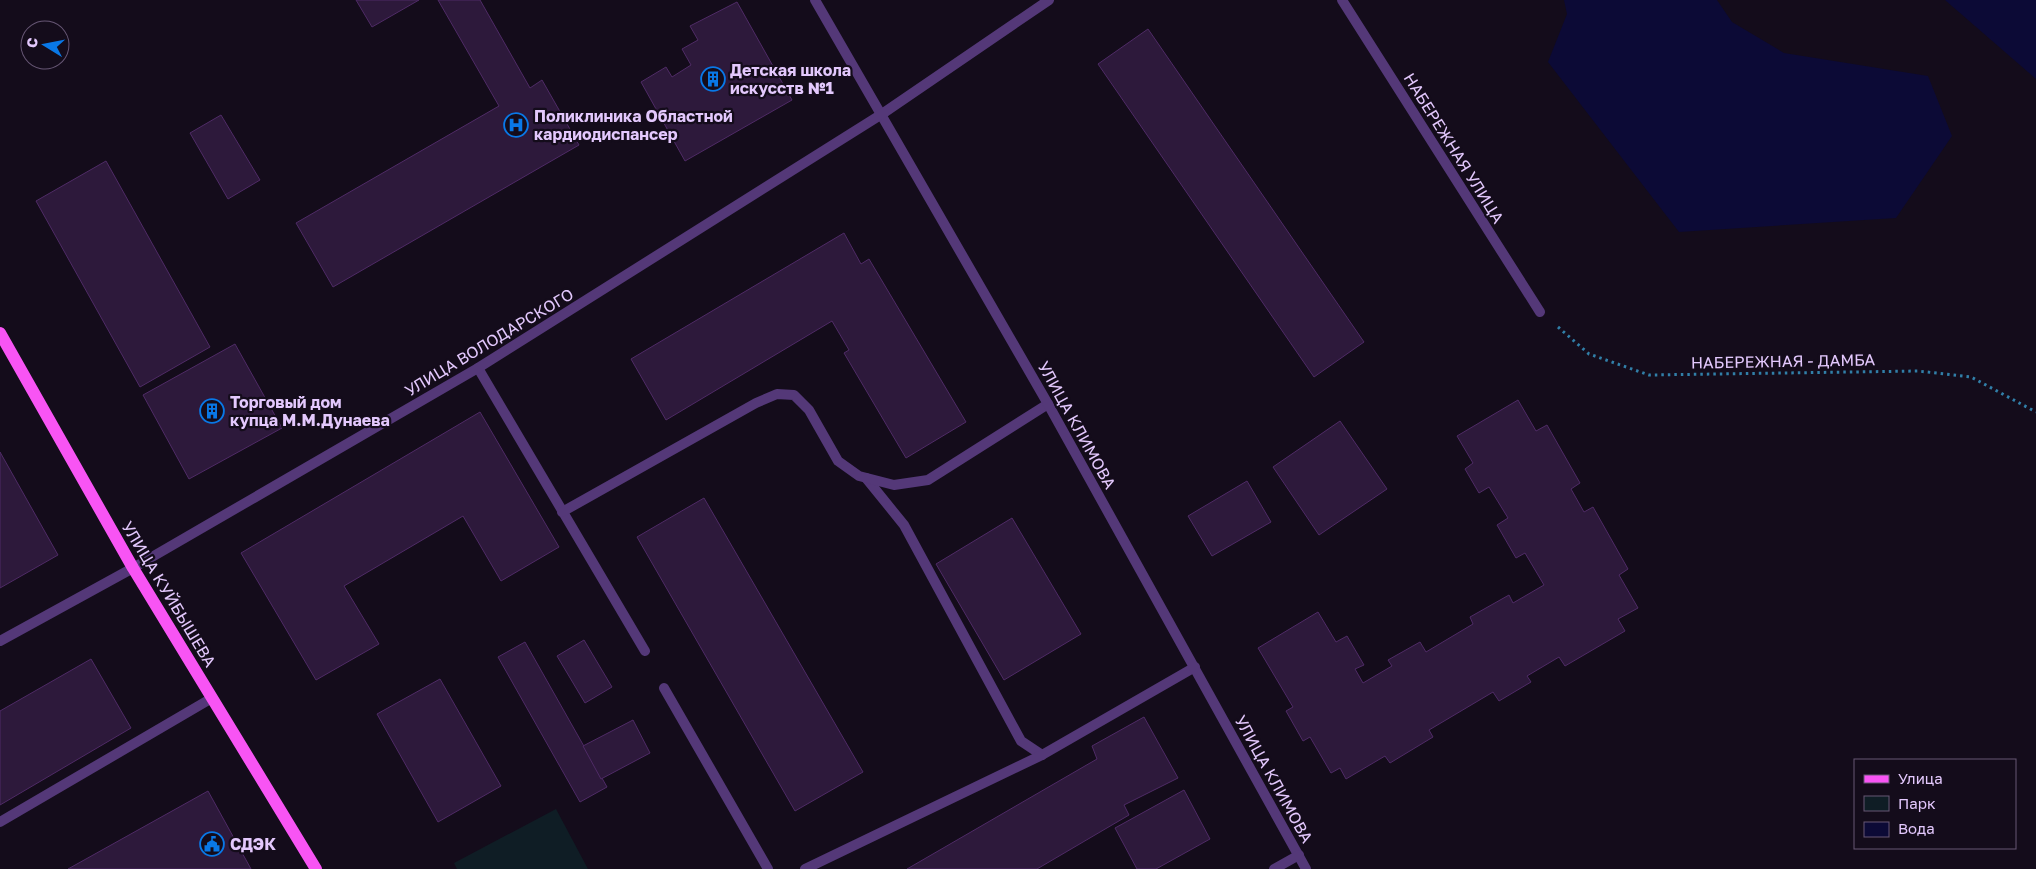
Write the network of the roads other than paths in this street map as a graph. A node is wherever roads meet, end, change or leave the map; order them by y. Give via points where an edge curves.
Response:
1 (815, 0) edge
2 (1049, 0) edge
3 (1342, 0) edge
4 (882, 114) junction
5 (1540, 312) road end
6 (0, 333) edge
7 (478, 368) junction
8 (1048, 404) junction
9 (866, 478) junction
10 (562, 512) junction
11 (133, 568) junction
12 (0, 641) edge
13 (645, 651) dead end
14 (1195, 667) junction
15 (664, 688) dead end
16 (212, 698) junction
17 (1042, 755) junction
18 (0, 822) edge
19 (1299, 855) junction
20 (316, 869) edge
21 (768, 869) edge
22 (805, 869) edge
23 (1274, 869) edge
24 (1306, 869) edge

1 - 4 street, УЛИЦА КЛИМОВА
2 - 4 street
3 - 5 street, НАБЕРЕЖНАЯ УЛИЦА
4 - 7 street, УЛИЦА ВОЛОДАРСКОГО
4 - 8 street, УЛИЦА КЛИМОВА
6 - 11 main road, УЛИЦА КУЙБЫШЕВА
7 - 10 street
7 - 11 street, УЛИЦА ВОЛОДАРСКОГО
8 - 9 street via 928,480 894,485
8 - 14 street, УЛИЦА КЛИМОВА
9 - 10 street via 838,461 809,410 794,395 777,394 756,402
9 - 17 street via 904,526 1021,741
10 - 13 street
11 - 12 street, УЛИЦА ВОЛОДАРСКОГО
11 - 16 main road, УЛИЦА КУЙБЫШЕВА
14 - 17 street
14 - 19 street, УЛИЦА КЛИМОВА
15 - 21 street
16 - 18 street
16 - 20 main road, УЛИЦА КУЙБЫШЕВА
17 - 22 street
19 - 23 street
19 - 24 street, УЛИЦА КЛИМОВА

